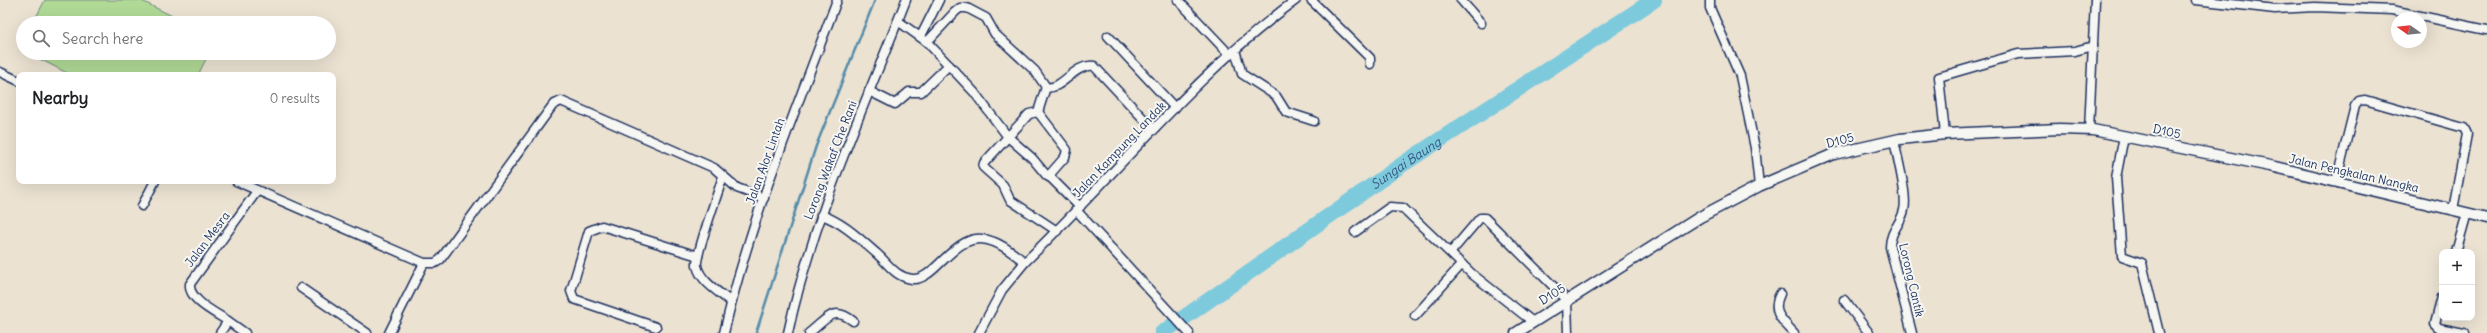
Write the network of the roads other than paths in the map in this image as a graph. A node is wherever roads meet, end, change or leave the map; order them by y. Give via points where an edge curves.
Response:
1 (837, 0) edge
2 (906, 0) edge
3 (939, 0) edge
4 (1296, 0) edge
5 (1311, 0) edge
6 (1461, 0) edge
7 (1710, 0) edge
8 (2095, 0) edge
9 (2196, 0) edge
10 (1180, 1) edge
11 (898, 21) junction
12 (1481, 22) dead end
13 (2487, 30) edge
14 (1108, 36) dead end
15 (924, 39) junction
16 (2093, 46) junction
17 (1232, 53) junction
18 (1370, 64) dead end
19 (949, 65) junction
20 (0, 72) edge
21 (16, 80) edge
22 (1046, 87) junction
23 (869, 92) junction
24 (1175, 108) junction
25 (1038, 112) junction
26 (1314, 120) dead end
27 (1154, 130) junction
28 (2089, 130) junction
29 (1945, 134) junction
30 (2124, 136) junction
31 (1008, 137) junction
32 (1894, 140) junction
33 (2215, 154) joint
34 (723, 176) junction
35 (1051, 178) junction
36 (2336, 182) junction
37 (153, 184) edge
38 (242, 184) edge
39 (1759, 186) junction
40 (257, 192) junction
41 (764, 198) junction
42 (142, 206) dead end
43 (1078, 209) junction
44 (2453, 210) junction
45 (2467, 213) junction
46 (821, 215) junction
47 (2487, 218) edge
48 (1057, 231) junction
49 (1355, 232) dead end
50 (2457, 249) edge
51 (1450, 252) junction
52 (698, 256) junction
53 (1025, 262) junction
54 (424, 263) junction
55 (1462, 264) junction
56 (301, 288) dead end
57 (1780, 294) dead end
58 (1567, 300) junction
59 (1844, 300) dead end
60 (731, 302) junction
61 (2439, 309) edge
62 (1415, 316) dead end
63 (853, 321) dead end
64 (228, 322) junction
65 (1533, 322) junction
66 (656, 327) dead end
67 (220, 333) edge
68 (245, 333) edge
69 (367, 333) edge
70 (389, 333) edge
71 (724, 333) edge
72 (788, 333) edge
73 (809, 333) edge
74 (979, 333) edge
75 (1189, 333) edge
76 (1516, 333) edge
77 (1568, 333) edge
78 (1794, 333) edge
79 (1869, 333) edge
80 (1912, 333) edge
81 (2159, 333) edge
82 (2464, 333) edge

1 - 41 street, Jalan Alor Lintah
2 - 11 street, Lorong Wakaf Che Rani
3 - 15 street
4 - 17 street, Jalan Kampung Landak
5 - 18 street via 1370,58
6 - 12 street
7 - 39 street via 1710,8 1740,76 1755,148
8 - 16 street
9 - 13 street via 2275,9 2392,10
10 - 17 street
11 - 15 street
11 - 23 street, Lorong Wakaf Che Rani
14 - 24 street
15 - 19 street
15 - 22 street via 954,12 966,8 986,18 995,34 1035,71
16 - 28 street
16 - 29 street via 2075,51 2018,54 1939,77
17 - 24 street, Jalan Kampung Landak
17 - 26 street via 1242,74 1276,96 1286,112
19 - 23 street via 921,92 909,92 895,104
19 - 31 street via 974,92
20 - 21 street
22 - 25 street
22 - 27 street via 1054,87 1082,66 1094,66
23 - 46 street, Lorong Wakaf Che Rani
24 - 27 street, Jalan Kampung Landak
25 - 31 street via 1029,114
25 - 35 street via 1067,150 1065,157 1051,173
27 - 43 street, Jalan Kampung Landak
28 - 29 street, D105 via 2058,128
28 - 30 street, D105
29 - 32 street, D105
30 - 33 street, D105
30 - 81 street via 2116,178 2122,256 2142,263
31 - 35 street via 1032,158 1046,176
31 - 48 street via 984,163 984,169 1003,185 1010,200
32 - 39 street, D105 via 1834,154
32 - 80 street, Lorong Cantik via 1905,203 1902,216 1890,238 1890,247
33 - 36 street, Jalan Pengkalan Nangka
34 - 41 street via 737,188
34 - 52 street
34 - 54 street via 714,168 566,102 557,102 440,260
35 - 43 street
36 - 44 street, Jalan Pengkalan Nangka
36 - 44 street via 2355,106 2359,101 2365,100 2464,128 2466,134
37 - 42 street
38 - 40 street
39 - 58 street, D105 via 1700,216
40 - 54 street
40 - 64 street, Jalan Mesra via 190,284 192,294
41 - 60 street, Jalan Alor Lintah
43 - 48 street, Jalan Kampung Landak
43 - 75 street via 1134,270 1154,298
44 - 45 street, Jalan Pengkalan Nangka
45 - 47 street, Jalan Pengkalan Nangka
45 - 50 street
46 - 53 street via 834,219 877,254 893,271 912,279 922,278 958,246 970,240 994,242
46 - 72 street, Lorong Wakaf Che Rani via 804,264
48 - 53 street, Jalan Kampung Landak
49 - 51 street via 1390,207 1396,206 1403,208
51 - 55 street
51 - 58 street via 1480,218 1485,218
52 - 60 street via 697,267 702,275
52 - 66 street via 602,226 589,231 571,290 574,300
53 - 74 street, Jalan Kampung Landak via 1002,290
54 - 70 street
55 - 62 street
55 - 65 street
56 - 69 street
57 - 78 street via 1775,307 1778,316
58 - 65 street, D105
58 - 77 street
59 - 79 street
60 - 71 street, Jalan Alor Lintah
61 - 82 street via 2435,324 2439,328
63 - 73 street via 844,313 834,313
64 - 67 street
64 - 68 street, Jalan Mesra
65 - 76 street, D105

